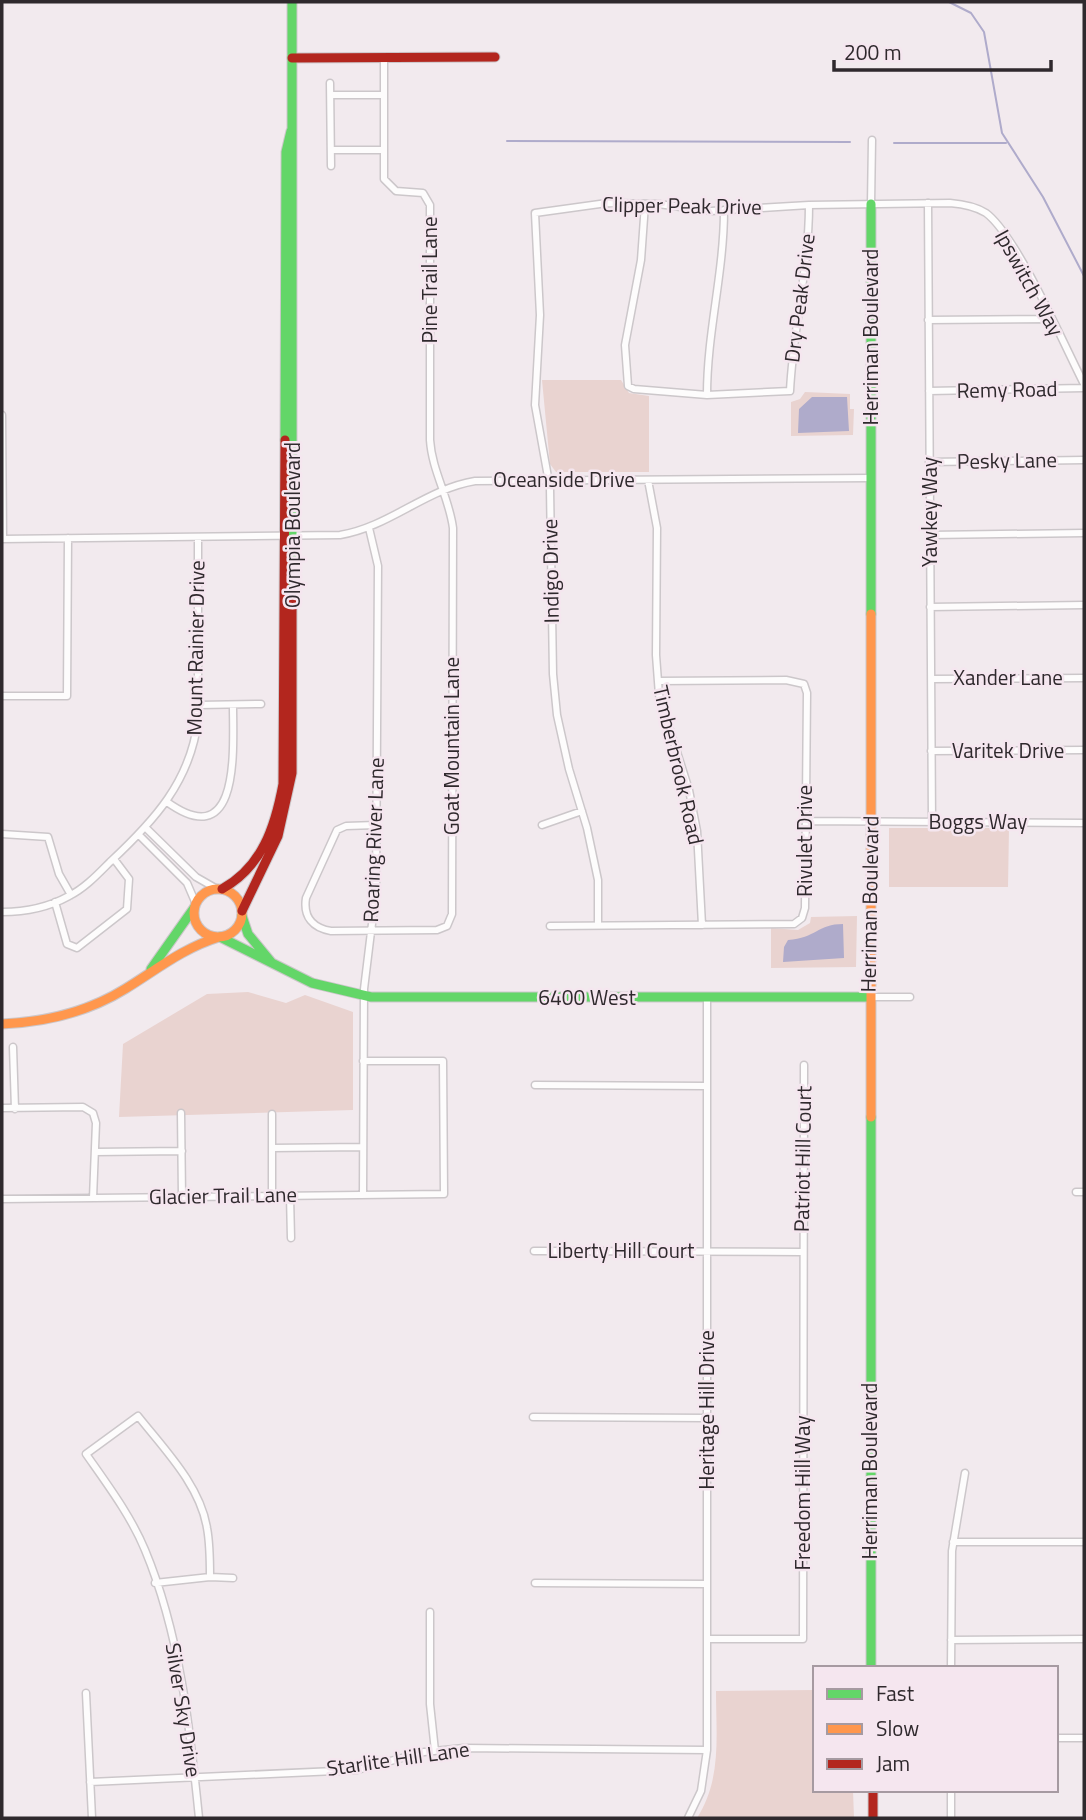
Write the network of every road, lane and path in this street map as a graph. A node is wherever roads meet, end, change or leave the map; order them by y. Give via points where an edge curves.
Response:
1 (292, 2) edge
2 (495, 57) dead end
3 (292, 58) junction
4 (384, 58) junction
5 (330, 83) dead end
6 (331, 95) junction
7 (384, 95) junction
8 (872, 140) dead end
9 (331, 150) junction
10 (384, 150) junction
11 (331, 166) dead end
12 (928, 203) junction
13 (645, 204) junction
14 (871, 204) junction
15 (810, 205) junction
16 (724, 210) junction
17 (535, 213) joint
18 (1050, 319) junction
19 (928, 320) junction
20 (1084, 386) edge
21 (929, 391) junction
22 (707, 395) junction
23 (2, 415) edge
24 (1084, 460) edge
25 (929, 462) junction
26 (871, 478) junction
27 (548, 480) junction
28 (648, 480) junction
29 (443, 490) junction
30 (369, 528) junction
31 (1084, 533) edge
32 (930, 535) junction
33 (289, 537) junction
34 (68, 538) junction
35 (198, 538) junction
36 (2, 539) edge
37 (1084, 605) edge
38 (930, 607) junction
39 (1084, 678) edge
40 (931, 679) junction
41 (658, 681) junction
42 (2, 696) edge
43 (261, 704) dead end
44 (199, 705) junction
45 (233, 705) junction
46 (1084, 750) edge
47 (931, 751) junction
48 (167, 802) junction
49 (582, 811) junction
50 (806, 821) junction
51 (872, 821) junction
52 (932, 822) junction
53 (1084, 823) edge
54 (376, 825) junction
55 (542, 825) dead end
56 (143, 832) junction
57 (2, 834) edge
58 (114, 859) junction
59 (220, 889) junction
60 (71, 895) junction
61 (55, 902) junction
62 (196, 905) junction
63 (2, 912) edge
64 (242, 913) junction
65 (598, 925) junction
66 (702, 925) junction
67 (550, 926) dead end
68 (372, 929) junction
69 (219, 937) junction
70 (272, 963) junction
71 (151, 969) junction
72 (363, 996) junction
73 (869, 997) junction
74 (910, 997) dead end
75 (707, 998) junction
76 (2, 1024) edge
77 (13, 1047) dead end
78 (363, 1061) junction
79 (804, 1065) dead end
80 (536, 1085) dead end
81 (706, 1086) junction
82 (2, 1108) edge
83 (15, 1109) junction
84 (181, 1113) dead end
85 (272, 1114) dead end
86 (363, 1147) junction
87 (272, 1148) junction
88 (182, 1151) junction
89 (95, 1152) junction
90 (1076, 1192) dead end
91 (1084, 1192) edge
92 (363, 1195) junction
93 (272, 1196) junction
94 (290, 1196) junction
95 (182, 1197) junction
96 (93, 1198) junction
97 (2, 1199) edge
98 (291, 1238) dead end
99 (534, 1251) dead end
100 (707, 1251) junction
101 (803, 1252) junction
102 (533, 1417) dead end
103 (708, 1418) junction
104 (965, 1473) dead end
105 (953, 1542) junction
106 (1084, 1542) edge
107 (210, 1577) junction
108 (233, 1578) dead end
109 (155, 1583) junction
110 (535, 1583) dead end
111 (707, 1584) junction
112 (430, 1612) dead end
113 (708, 1639) junction
114 (1084, 1639) edge
115 (951, 1640) junction
116 (871, 1666) edge
117 (951, 1666) edge
118 (86, 1693) dead end
119 (1058, 1738) edge
120 (1084, 1738) edge
121 (707, 1750) junction
122 (435, 1751) junction
123 (195, 1776) junction
124 (90, 1782) junction
125 (873, 1792) edge
126 (951, 1792) edge
127 (92, 1818) edge
128 (199, 1818) edge
129 (688, 1818) edge
130 (873, 1818) edge
131 (951, 1818) edge

1 - 3 street, Olympia Boulevard
2 - 4 street
3 - 4 street
3 - 33 street, Olympia Boulevard via 291,129 286,152
4 - 7 street, Pine Trail Lane
5 - 6 street
6 - 7 street
6 - 9 street
7 - 10 street, Pine Trail Lane
8 - 14 street, Herriman Boulevard
9 - 10 street
9 - 11 street
10 - 29 street, Pine Trail Lane via 387,185 396,191 420,192 429,202 430,440
12 - 14 street, Ipswitch Way
12 - 18 street, Ipswitch Way via 964,204 993,219 1010,240
12 - 19 street, Yawkey Way
13 - 16 street, Clipper Peak Drive
13 - 17 street, Clipper Peak Drive via 607,203
13 - 22 street via 641,260 626,336 628,386
14 - 15 street, Clipper Peak Drive
14 - 26 street, Herriman Boulevard
15 - 16 street, Clipper Peak Drive
15 - 22 street, Dry Peak Drive via 790,391
16 - 22 street via 722,269 708,345
17 - 27 street, Indigo Drive via 540,315 535,405
18 - 19 street
18 - 20 street, Ipswitch Way
19 - 21 street, Yawkey Way
20 - 21 street, Remy Road
21 - 25 street, Yawkey Way
23 - 36 street
24 - 25 street, Pesky Lane
25 - 32 street, Yawkey Way
26 - 28 street, Oceanside Drive
26 - 51 street, Herriman Boulevard
27 - 28 street, Oceanside Drive
27 - 29 street, Oceanside Drive via 475,481
27 - 49 street, Indigo Drive via 552,674 557,715
28 - 41 street, Timberbrook Road via 657,528
29 - 30 street, Oceanside Drive
29 - 68 street, Goat Mountain Lane via 453,528 452,918 440,929
30 - 33 street, Oceanside Drive via 341,535
30 - 54 street, Roaring River Lane via 378,566
31 - 32 street
32 - 38 street, Yawkey Way
33 - 35 street, Oceanside Drive
33 - 59 street, Olympia Boulevard via 281,795 257,858 242,878
33 - 64 street, Olympia Boulevard via 290,785 278,836
34 - 35 street, Oceanside Drive
34 - 36 street, Oceanside Drive
34 - 42 street via 67,696
35 - 44 street, Mount Rainier Drive
37 - 38 street
38 - 40 street, Yawkey Way
39 - 40 street, Xander Lane
40 - 47 street, Yawkey Way
41 - 50 street, Rivulet Drive via 786,680 804,684
41 - 66 street, Timberbrook Road via 663,718 689,790 697,831
43 - 45 street
44 - 45 street
44 - 48 street, Mount Rainier Drive via 190,758
45 - 48 street via 233,766 222,807 216,813 193,817
46 - 47 street, Varitek Drive
47 - 52 street, Yawkey Way
48 - 56 street, Mount Rainier Drive
49 - 55 street
49 - 65 street, Indigo Drive via 598,880
50 - 51 street, Boggs Way
50 - 66 street, Rivulet Drive via 802,919 793,924
51 - 52 street, Boggs Way
51 - 73 street, Herriman Boulevard
52 - 53 street, Boggs Way
54 - 68 street, Roaring River Lane
54 - 68 street, Goat Mountain Lane via 337,830 305,903 309,919 323,929
56 - 58 street, Mount Rainier Drive
56 - 59 street via 196,877
56 - 62 street via 187,883
57 - 60 street via 48,837
58 - 60 street, Mount Rainier Drive
58 - 61 street via 128,876 127,909 79,946 67,944
59 - 62 street via 204,893
59 - 64 street via 235,895
60 - 61 street, Mount Rainier Drive
61 - 63 street, Mount Rainier Drive
62 - 69 street via 198,925
62 - 71 street
64 - 69 street via 233,931
64 - 70 street, 6400 West via 248,934
65 - 66 street, Rivulet Drive
65 - 67 street, Rivulet Drive
68 - 72 street, Roaring River Lane
69 - 70 street, 6400 West
69 - 71 street via 191,946
70 - 72 street, 6400 West via 312,983
71 - 76 street via 115,995 79,1011
72 - 75 street, 6400 West
72 - 78 street, Roaring River Lane
73 - 74 street, 6400 West
73 - 75 street, 6400 West
73 - 116 street, Herriman Boulevard
75 - 81 street, Heritage Hill Drive
77 - 83 street
78 - 86 street, Roaring River Lane
78 - 92 street, Glacier Trail Lane via 443,1060 444,1194
79 - 101 street, Patriot Hill Court
80 - 81 street
81 - 100 street, Heritage Hill Drive
82 - 83 street
83 - 89 street via 83,1107 96,1123
84 - 88 street
85 - 87 street
86 - 87 street
86 - 92 street, Roaring River Lane
87 - 93 street
88 - 89 street
88 - 95 street
89 - 96 street
90 - 91 street
92 - 94 street, Glacier Trail Lane
93 - 94 street, Glacier Trail Lane
93 - 95 street, Glacier Trail Lane
94 - 98 street
95 - 96 street, Glacier Trail Lane
96 - 97 street, Glacier Trail Lane
99 - 100 street, Liberty Hill Court
100 - 101 street, Liberty Hill Court
100 - 103 street, Heritage Hill Drive
101 - 113 street, Freedom Hill Way via 803,1639
102 - 103 street
103 - 111 street, Heritage Hill Drive
104 - 105 street
105 - 106 street
105 - 115 street
107 - 108 street
107 - 109 street
107 - 109 street, Silver Sky Drive via 207,1526 201,1507 138,1416 86,1454 145,1550
109 - 123 street, Silver Sky Drive via 177,1653
110 - 111 street
111 - 113 street, Heritage Hill Drive
112 - 122 street
113 - 121 street, Heritage Hill Drive
114 - 115 street
115 - 117 street
118 - 124 street
119 - 120 street
121 - 122 street, Starlite Hill Lane via 507,1747
121 - 129 street, Heritage Hill Drive via 701,1791
122 - 123 street, Starlite Hill Lane via 357,1770
123 - 124 street, Starlite Hill Lane
123 - 128 street, Silver Sky Drive
124 - 127 street
125 - 130 street
126 - 131 street

